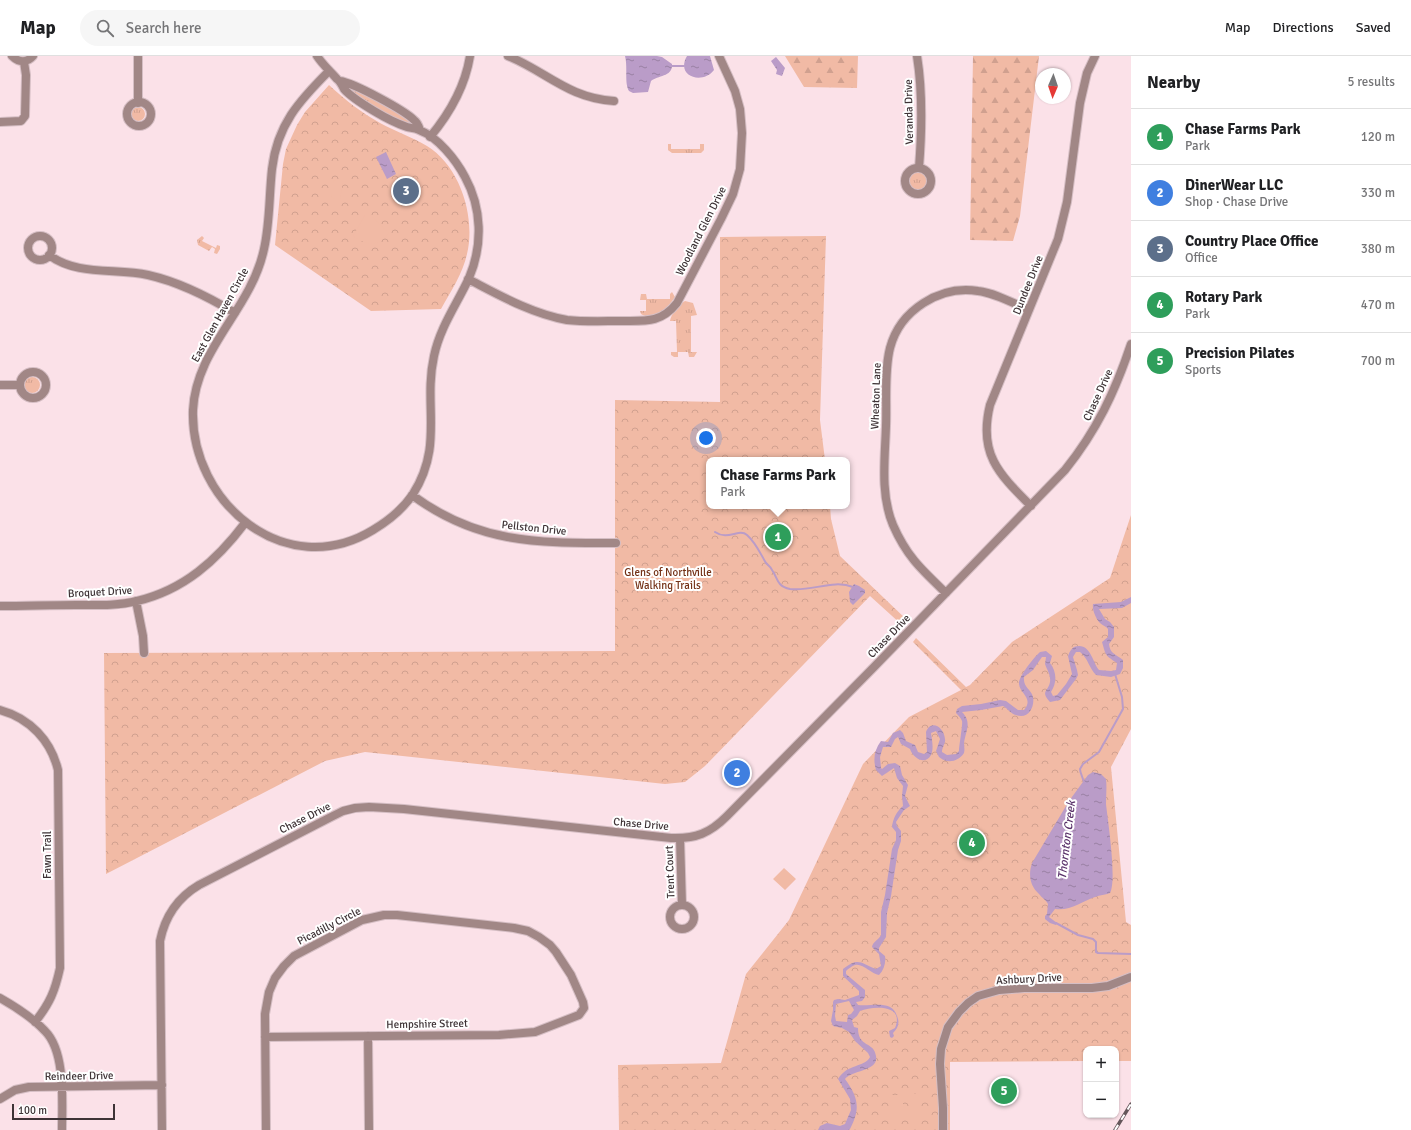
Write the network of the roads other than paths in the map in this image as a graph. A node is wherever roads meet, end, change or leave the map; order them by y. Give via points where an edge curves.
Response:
1 (12, 56) edge
2 (33, 56) edge
3 (138, 56) edge
4 (317, 56) edge
5 (470, 56) edge
6 (508, 56) edge
7 (719, 56) edge
8 (917, 56) edge
9 (1095, 56) edge
10 (24, 62) junction
11 (329, 71) junction
12 (340, 81) junction
13 (614, 101) dead end
14 (138, 102) dead end
15 (0, 122) edge
16 (420, 130) junction
17 (430, 137) junction
18 (919, 168) dead end
19 (49, 255) dead end
20 (468, 280) junction
21 (1029, 310) junction
22 (235, 313) junction
23 (1131, 344) edge
24 (0, 385) edge
25 (20, 385) dead end
26 (412, 495) junction
27 (1031, 506) junction
28 (245, 523) junction
29 (616, 543) dead end
30 (946, 593) junction
31 (136, 602) junction
32 (0, 606) edge
33 (144, 653) dead end
34 (0, 710) edge
35 (680, 838) junction
36 (682, 905) dead end
37 (1131, 977) edge
38 (0, 998) edge
39 (583, 1010) joint
40 (35, 1022) junction
41 (368, 1036) junction
42 (265, 1037) junction
43 (162, 1085) junction
44 (61, 1087) junction
45 (0, 1098) edge
46 (62, 1130) edge
47 (162, 1130) edge
48 (266, 1130) edge
49 (369, 1130) edge
50 (944, 1130) edge

1 - 10 street
2 - 10 street
3 - 14 street
4 - 11 street
5 - 17 street via 454,104
6 - 13 street via 580,94
7 - 20 street, Woodland Glen Drive via 734,91 741,120 742,154 738,179 721,219 673,308 664,316 651,321 579,321 545,314
8 - 18 street, Veranda Drive via 922,106
9 - 21 street, Dundee Drive via 1087,73 1080,103 1063,221
10 - 15 street via 25,116 20,122
11 - 12 street
11 - 22 street, East Glen Haven Circle via 296,106 282,131 273,162 270,212 264,247 255,277
12 - 16 street via 349,93 371,109 408,128
12 - 16 street via 352,84 396,108 415,120
16 - 17 street, East Glen Haven Circle
17 - 20 street, East Glen Haven Circle via 456,162 475,201 478,246
19 - 22 street via 71,266 141,274 165,280 200,293
20 - 26 street, East Glen Haven Circle via 443,326 434,353 429,455 425,470
21 - 27 street, Dundee Drive via 990,405 987,434 998,471
21 - 30 street, Wheaton Lane via 983,292 950,292 931,298 911,312 896,333 890,348 886,498 892,523 909,556
22 - 28 street, East Glen Haven Circle via 202,372 195,392 193,417 198,451 208,478 222,500
23 - 27 street, Chase Drive via 1110,398 1088,439 1066,470
24 - 25 street
26 - 28 street, East Glen Haven Circle via 380,526 356,539 337,545 320,547 296,544 267,535
26 - 29 street, Pellston Drive via 461,523 505,538 560,543
27 - 30 street, Chase Drive
28 - 31 street, Broquet Drive via 223,551 189,579 169,590
30 - 35 street, Chase Drive via 727,816 712,829
31 - 32 street, Broquet Drive via 107,605
31 - 33 street
34 - 40 street, Fawn Trail via 26,722 42,737 52,753 58,770 60,968 53,995
35 - 36 street, Trent Court
35 - 43 street, Chase Drive via 369,807 355,808 331,816 199,885 172,909 164,926 160,949
37 - 50 street, Ashbury Drive via 1108,986 1092,988 999,990 978,996 968,1003 948,1027 941,1049
38 - 40 street
39 - 41 street, Hempshire Street via 579,1015 535,1032
39 - 42 street, Picadilly Circle via 582,997 562,960 550,946 533,933 507,927 384,915 358,923 301,952 284,966 275,978 267,999
40 - 44 street via 46,1031 57,1052
41 - 42 street, Hempshire Street
41 - 49 street
42 - 48 street, Picadilly Circle
43 - 44 street, Reindeer Drive
43 - 47 street, Chase Drive
44 - 45 street, Reindeer Drive via 29,1087 15,1090
44 - 46 street

